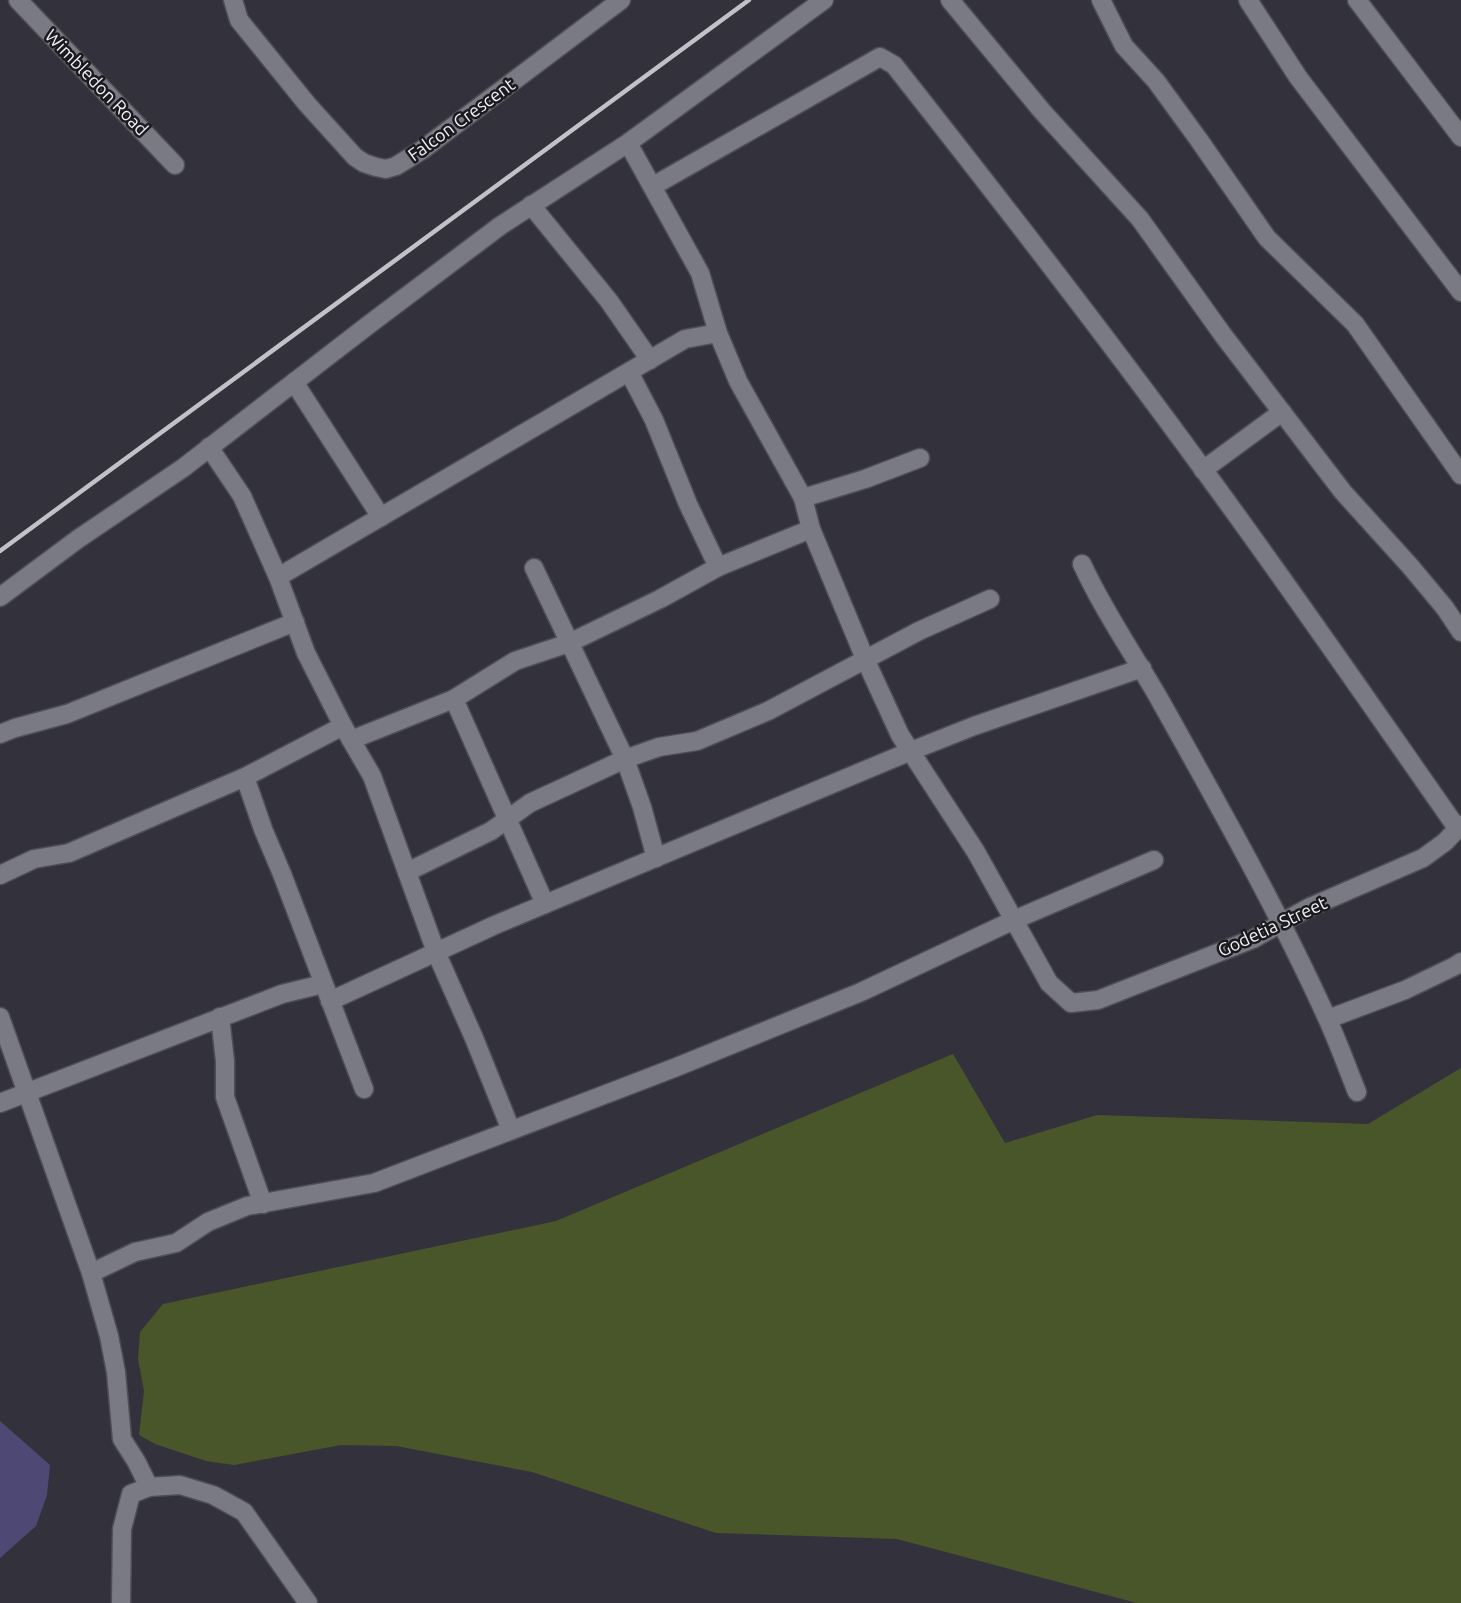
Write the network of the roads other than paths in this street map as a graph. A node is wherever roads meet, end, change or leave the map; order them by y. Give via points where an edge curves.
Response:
1 (18, 0) edge
2 (233, 0) edge
3 (621, 0) edge
4 (824, 0) edge
5 (950, 0) edge
6 (1101, 0) edge
7 (1248, 0) edge
8 (1357, 0) edge
9 (1461, 137) edge
10 (628, 143) junction
11 (175, 165) dead end
12 (653, 187) junction
13 (531, 205) junction
14 (1461, 292) edge
15 (718, 333) junction
16 (650, 360) junction
17 (629, 372) junction
18 (295, 382) junction
19 (1282, 412) junction
20 (209, 447) junction
21 (920, 458) dead end
22 (1203, 470) junction
23 (1461, 475) edge
24 (803, 498) junction
25 (381, 517) junction
26 (811, 529) junction
27 (1082, 564) dead end
28 (718, 567) junction
29 (534, 568) dead end
30 (278, 577) junction
31 (0, 597) edge
32 (990, 599) dead end
33 (295, 622) junction
34 (1461, 632) edge
35 (569, 643) junction
36 (866, 661) junction
37 (1142, 668) junction
38 (454, 699) junction
39 (347, 733) junction
40 (0, 734) edge
41 (911, 751) junction
42 (625, 758) junction
43 (245, 777) junction
44 (508, 819) junction
45 (1459, 827) edge
46 (656, 858) junction
47 (1154, 860) dead end
48 (408, 872) junction
49 (0, 875) edge
50 (545, 904) junction
51 (1014, 920) junction
52 (1281, 924) junction
53 (436, 952) junction
54 (1461, 962) edge
55 (323, 984) junction
56 (330, 1001) junction
57 (0, 1017) edge
58 (220, 1017) junction
59 (1328, 1019) junction
60 (364, 1089) dead end
61 (1357, 1092) dead end
62 (27, 1093) junction
63 (0, 1103) edge
64 (511, 1130) junction
65 (263, 1204) junction
66 (92, 1273) junction
67 (149, 1488) junction
68 (121, 1603) edge
69 (308, 1603) edge

1 - 11 street, Wimbledon Road
2 - 3 street, Falcon Crescent via 239,20 340,143 355,158 386,169 422,150
4 - 10 street
5 - 19 street via 1140,219
6 - 23 street via 1124,46 1156,81 1267,238 1355,324
7 - 14 street via 1306,88
8 - 9 street
10 - 12 street
10 - 13 street
12 - 15 street via 700,273
12 - 22 street via 880,57 894,65 1003,202
13 - 16 street
13 - 18 street
15 - 16 street via 685,339
15 - 24 street via 738,381
16 - 17 street
17 - 25 street
17 - 28 street
18 - 20 street
18 - 25 street
19 - 22 street
19 - 34 street
20 - 30 street via 242,496
20 - 31 street
21 - 24 street
22 - 45 street
24 - 26 street
25 - 30 street
26 - 28 street
26 - 36 street
27 - 37 street
28 - 35 street
29 - 35 street
30 - 33 street
32 - 36 street
33 - 39 street
33 - 40 street via 67,714
35 - 38 street via 515,661
35 - 42 street
36 - 41 street
36 - 42 street via 697,741
37 - 41 street
37 - 52 street
38 - 39 street
38 - 44 street
39 - 43 street
39 - 48 street via 372,776
41 - 46 street
41 - 51 street
42 - 44 street via 530,803
42 - 46 street
43 - 49 street via 69,853 34,859
43 - 55 street
44 - 48 street
44 - 50 street
45 - 52 street, Godetia Street via 1423,858
46 - 50 street
47 - 51 street
48 - 53 street
50 - 53 street
51 - 52 street, Godetia Street via 1049,983 1071,1003 1098,1000
51 - 64 street via 861,992
52 - 59 street
53 - 56 street
53 - 64 street
54 - 59 street via 1405,990
55 - 56 street
55 - 58 street
56 - 60 street
57 - 62 street
58 - 62 street
58 - 65 street via 225,1097
59 - 61 street
62 - 63 street
62 - 66 street
64 - 65 street via 374,1183
65 - 66 street via 247,1206 208,1222 176,1243 135,1252
66 - 67 street via 116,1372 122,1439
67 - 68 street via 131,1494 122,1529
67 - 69 street via 180,1485 213,1495 244,1512

